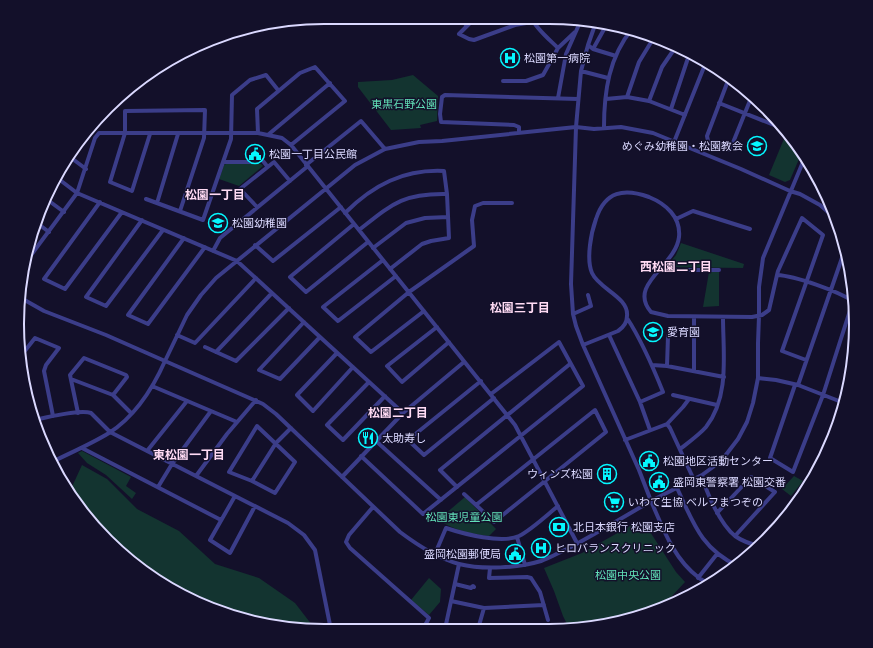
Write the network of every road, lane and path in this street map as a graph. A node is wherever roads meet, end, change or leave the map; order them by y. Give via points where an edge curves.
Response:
1 (518, 24) edge
2 (536, 24) edge
3 (515, 25) joint
4 (467, 26) edge
5 (578, 26) edge
6 (594, 28) edge
7 (604, 29) edge
8 (574, 32) junction
9 (628, 34) edge
10 (651, 42) edge
11 (588, 44) junction
12 (558, 48) junction
13 (593, 48) junction
14 (673, 51) edge
15 (616, 56) junction
16 (688, 58) edge
17 (704, 67) edge
18 (581, 71) junction
19 (608, 78) junction
20 (503, 81) dead end
21 (330, 83) junction
22 (727, 83) edge
23 (278, 90) junction
24 (627, 97) junction
25 (558, 98) junction
26 (578, 99) junction
27 (606, 99) junction
28 (649, 101) junction
29 (750, 101) edge
30 (719, 103) junction
31 (671, 110) junction
32 (745, 113) junction
33 (685, 115) junction
34 (770, 123) joint
35 (774, 124) edge
36 (576, 127) junction
37 (604, 127) junction
38 (125, 133) junction
39 (204, 133) junction
40 (231, 133) junction
41 (258, 133) junction
42 (519, 133) junction
43 (150, 134) junction
44 (178, 134) junction
45 (269, 134) junction
46 (674, 142) junction
47 (291, 145) junction
48 (385, 149) junction
49 (73, 160) edge
50 (263, 161) dead end
51 (223, 162) junction
52 (252, 162) dead end
53 (802, 164) edge
54 (267, 166) junction
55 (307, 166) junction
56 (86, 169) junction
57 (61, 180) edge
58 (290, 181) junction
59 (326, 188) junction
60 (790, 191) junction
61 (77, 193) junction
62 (447, 194) junction
63 (146, 199) dead end
64 (50, 202) edge
65 (100, 202) junction
66 (157, 202) junction
67 (512, 203) dead end
68 (257, 207) junction
69 (341, 207) junction
70 (826, 210) edge
71 (180, 211) junction
72 (64, 212) junction
73 (122, 212) junction
74 (345, 213) junction
75 (448, 217) junction
76 (676, 219) junction
77 (142, 220) junction
78 (354, 224) junction
79 (41, 226) edge
80 (750, 229) dead end
81 (163, 230) junction
82 (359, 230) junction
83 (49, 232) junction
84 (184, 238) junction
85 (368, 242) junction
86 (255, 245) junction
87 (205, 247) junction
88 (373, 248) junction
89 (34, 251) edge
90 (213, 251) junction
91 (842, 259) edge
92 (383, 260) junction
93 (237, 261) junction
94 (390, 269) junction
95 (660, 270) junction
96 (719, 270) dead end
97 (777, 275) junction
98 (396, 276) junction
99 (256, 278) junction
100 (806, 282) junction
101 (830, 290) junction
102 (409, 292) junction
103 (272, 293) junction
104 (588, 295) dead end
105 (847, 296) edge
106 (25, 300) edge
107 (289, 308) junction
108 (424, 311) junction
109 (572, 314) junction
110 (759, 316) junction
111 (849, 316) edge
112 (694, 317) junction
113 (722, 317) junction
114 (627, 318) junction
115 (304, 322) junction
116 (437, 327) junction
117 (177, 335) junction
118 (609, 335) junction
119 (668, 336) dead end
120 (320, 337) junction
121 (449, 342) junction
122 (583, 345) junction
123 (204, 347) dead end
124 (26, 350) edge
125 (216, 352) junction
126 (337, 353) junction
127 (806, 360) junction
128 (166, 361) junction
129 (464, 362) junction
130 (570, 364) junction
131 (652, 365) junction
132 (667, 366) junction
133 (353, 367) junction
134 (694, 371) junction
135 (724, 377) junction
136 (758, 378) junction
137 (71, 379) junction
138 (481, 381) junction
139 (369, 382) junction
140 (796, 385) junction
141 (152, 386) junction
142 (673, 395) dead end
143 (823, 395) junction
144 (113, 396) junction
145 (385, 396) junction
146 (493, 396) junction
147 (689, 399) junction
148 (256, 400) junction
149 (187, 401) junction
150 (839, 401) edge
151 (640, 402) junction
152 (717, 405) junction
153 (211, 411) junction
154 (78, 413) junction
155 (131, 413) junction
156 (403, 413) junction
157 (508, 415) junction
158 (53, 416) junction
159 (40, 419) edge
160 (237, 422) junction
161 (667, 424) junction
162 (291, 428) junction
163 (650, 430) junction
164 (110, 432) junction
165 (521, 436) junction
166 (376, 440) junction
167 (625, 440) junction
168 (276, 443) junction
169 (82, 448) junction
170 (680, 449) junction
171 (147, 451) junction
172 (361, 456) junction
173 (533, 458) junction
174 (57, 460) edge
175 (172, 464) junction
176 (702, 475) junction
177 (196, 476) junction
178 (342, 477) junction
179 (694, 480) junction
180 (252, 482) junction
181 (546, 482) junction
182 (158, 487) junction
183 (457, 487) junction
184 (677, 488) junction
185 (464, 494) dead end
186 (235, 496) junction
187 (441, 500) junction
188 (651, 501) junction
189 (476, 505) junction
190 (255, 506) junction
191 (558, 506) junction
192 (372, 507) junction
193 (717, 513) junction
194 (221, 520) junction
195 (735, 536) junction
196 (517, 537) junction
197 (577, 543) junction
198 (753, 544) edge
199 (435, 554) junction
200 (717, 554) junction
201 (732, 562) edge
202 (459, 564) junction
203 (525, 565) junction
204 (490, 568) junction
205 (698, 578) junction
206 (703, 581) edge
207 (455, 584) junction
208 (474, 587) dead end
209 (451, 601) junction
210 (544, 606) junction
211 (484, 608) junction
212 (548, 620) dead end
213 (331, 624) edge
214 (426, 624) edge
215 (446, 624) edge
216 (479, 624) edge

1 - 3 street
2 - 12 street
3 - 4 street via 474,40 459,34
5 - 8 street
6 - 11 street
7 - 13 street
8 - 12 street
8 - 25 street via 566,54
9 - 15 street
10 - 24 street via 639,62
11 - 13 street
11 - 18 street
12 - 20 street via 543,75 526,82
13 - 15 street
14 - 28 street via 662,67
15 - 19 street
16 - 31 street
17 - 33 street
18 - 19 street
18 - 26 street
19 - 27 street
21 - 23 street via 316,67 300,73
21 - 45 street
21 - 47 street via 345,101
22 - 30 street
23 - 40 street via 266,75 250,80 232,95
23 - 41 street via 257,109
24 - 27 street
24 - 28 street
25 - 26 street
25 - 42 street via 442,96 441,122 514,124 519,127
26 - 36 street
27 - 37 street
28 - 31 street
29 - 32 street
30 - 32 street
30 - 32 street via 707,139 730,150
31 - 33 street
32 - 34 street
33 - 46 street
34 - 35 street
36 - 37 street
36 - 42 street
36 - 109 street
37 - 46 street via 645,131
38 - 39 street via 125,111 205,110
38 - 43 street
38 - 43 street via 110,182 132,191
38 - 56 street via 98,134
39 - 40 street
39 - 44 street
39 - 71 street
40 - 41 street
40 - 51 street
41 - 45 street
42 - 48 street via 419,142
43 - 44 street
44 - 66 street
45 - 47 street via 282,138
46 - 60 street
47 - 55 street
48 - 55 street via 361,121
48 - 59 street via 355,165
49 - 56 street
50 - 54 street
51 - 52 street
51 - 71 street via 203,220
53 - 60 street
54 - 58 street via 274,162
54 - 68 street via 240,189
55 - 58 street
55 - 59 street
56 - 61 street
57 - 61 street
58 - 68 street
59 - 69 street
59 - 86 street
60 - 70 street via 810,198
60 - 110 street via 764,258 759,287
61 - 65 street
61 - 72 street
62 - 74 street via 444,171 409,174 388,180
62 - 75 street
62 - 82 street via 401,200
63 - 66 street
64 - 72 street
65 - 73 street
65 - 73 street via 44,279 64,289
66 - 71 street
67 - 102 street via 483,203 475,206 472,220 474,246
68 - 90 street via 220,238
69 - 74 street
69 - 86 street via 273,261
72 - 83 street
73 - 77 street
74 - 78 street
75 - 88 street via 426,218 406,223
75 - 94 street via 449,238 422,244
76 - 80 street via 693,211
76 - 95 street via 679,233 677,247
76 - 114 street via 662,203 632,192 620,193 609,198 597,214 590,250 590,267 595,278 624,303 628,312
77 - 81 street
77 - 81 street via 86,297 106,306
78 - 82 street
78 - 85 street via 290,277 306,292
79 - 83 street
81 - 84 street
82 - 85 street
83 - 89 street
84 - 87 street
84 - 87 street via 128,315 148,324
85 - 88 street
86 - 93 street
87 - 90 street
88 - 92 street
90 - 93 street
91 - 101 street
92 - 94 street
92 - 98 street via 323,307 338,322
93 - 99 street
93 - 117 street via 200,295
94 - 98 street
95 - 96 street
95 - 112 street via 644,291 646,307 658,315
97 - 100 street
97 - 100 street via 802,218 824,235
97 - 110 street via 769,310
98 - 102 street
99 - 103 street
99 - 117 street via 195,343
100 - 101 street
100 - 127 street via 782,351
101 - 105 street
101 - 127 street
102 - 108 street
102 - 108 street via 355,337 371,352
103 - 107 street
103 - 125 street
104 - 109 street via 591,306
106 - 128 street via 44,311
107 - 115 street
107 - 125 street via 236,361
108 - 116 street
109 - 122 street
110 - 113 street
110 - 136 street
111 - 143 street
112 - 113 street
112 - 134 street
113 - 135 street
114 - 118 street via 622,328
114 - 131 street
115 - 120 street
115 - 120 street via 259,370 280,379
116 - 121 street
116 - 121 street via 387,366 402,382
117 - 128 street
118 - 122 street
118 - 151 street
119 - 132 street
120 - 126 street
121 - 129 street
122 - 167 street
123 - 125 street
124 - 158 street via 35,338 59,348 44,371
126 - 133 street
126 - 133 street via 297,395 313,411
127 - 140 street
128 - 141 street
128 - 148 street
129 - 138 street
129 - 156 street
130 - 146 street via 559,342
130 - 157 street
130 - 165 street via 583,386
131 - 132 street
131 - 151 street via 663,392
132 - 134 street
133 - 139 street
134 - 135 street
135 - 152 street
136 - 140 street
136 - 176 street via 747,422 738,439 725,456
137 - 144 street
137 - 144 street via 70,375 84,358 126,375
137 - 154 street
138 - 146 street
138 - 146 street via 408,440 424,455
139 - 145 street
139 - 145 street via 327,424 344,440
140 - 143 street
140 - 143 street via 770,458 793,472
141 - 149 street
141 - 155 street
142 - 147 street
143 - 150 street
144 - 155 street
145 - 156 street
146 - 157 street
147 - 152 street
147 - 161 street
148 - 160 street
148 - 162 street
149 - 153 street
149 - 171 street
151 - 163 street
152 - 170 street via 706,427
153 - 160 street
153 - 175 street
154 - 158 street
154 - 164 street via 87,412 94,415
155 - 164 street
156 - 166 street
157 - 165 street
157 - 183 street via 440,470
158 - 159 street
160 - 177 street
161 - 163 street
161 - 170 street
162 - 168 street
162 - 178 street
163 - 167 street
164 - 169 street
164 - 171 street
165 - 173 street
165 - 183 street
166 - 172 street
166 - 187 street
167 - 188 street
168 - 180 street
168 - 180 street via 295,462 275,493
168 - 180 street via 257,426 229,472
169 - 174 street
169 - 182 street
170 - 179 street
171 - 175 street
172 - 178 street
172 - 187 street via 423,514
173 - 181 street
173 - 181 street via 595,410 606,432
173 - 189 street
175 - 177 street
175 - 182 street
176 - 179 street
176 - 193 street
177 - 186 street
178 - 192 street
179 - 184 street
181 - 189 street via 494,522
181 - 191 street
182 - 194 street
183 - 187 street
184 - 188 street
184 - 200 street via 703,539
185 - 189 street
186 - 190 street
186 - 194 street
188 - 197 street
188 - 205 street via 671,545
190 - 194 street via 230,553 210,540
190 - 213 street via 298,530 315,550
191 - 196 street
191 - 197 street
192 - 199 street via 415,544
192 - 214 street via 346,542 429,618
193 - 195 street
193 - 195 street via 751,477 776,492
195 - 198 street
196 - 199 street via 482,537 446,528
196 - 203 street
197 - 203 street via 542,561
199 - 202 street
200 - 201 street
200 - 205 street
202 - 204 street
202 - 207 street
203 - 204 street
204 - 210 street via 489,578 531,578 540,592
205 - 206 street
207 - 208 street
207 - 209 street
209 - 211 street
209 - 215 street
210 - 211 street
210 - 212 street
211 - 216 street

